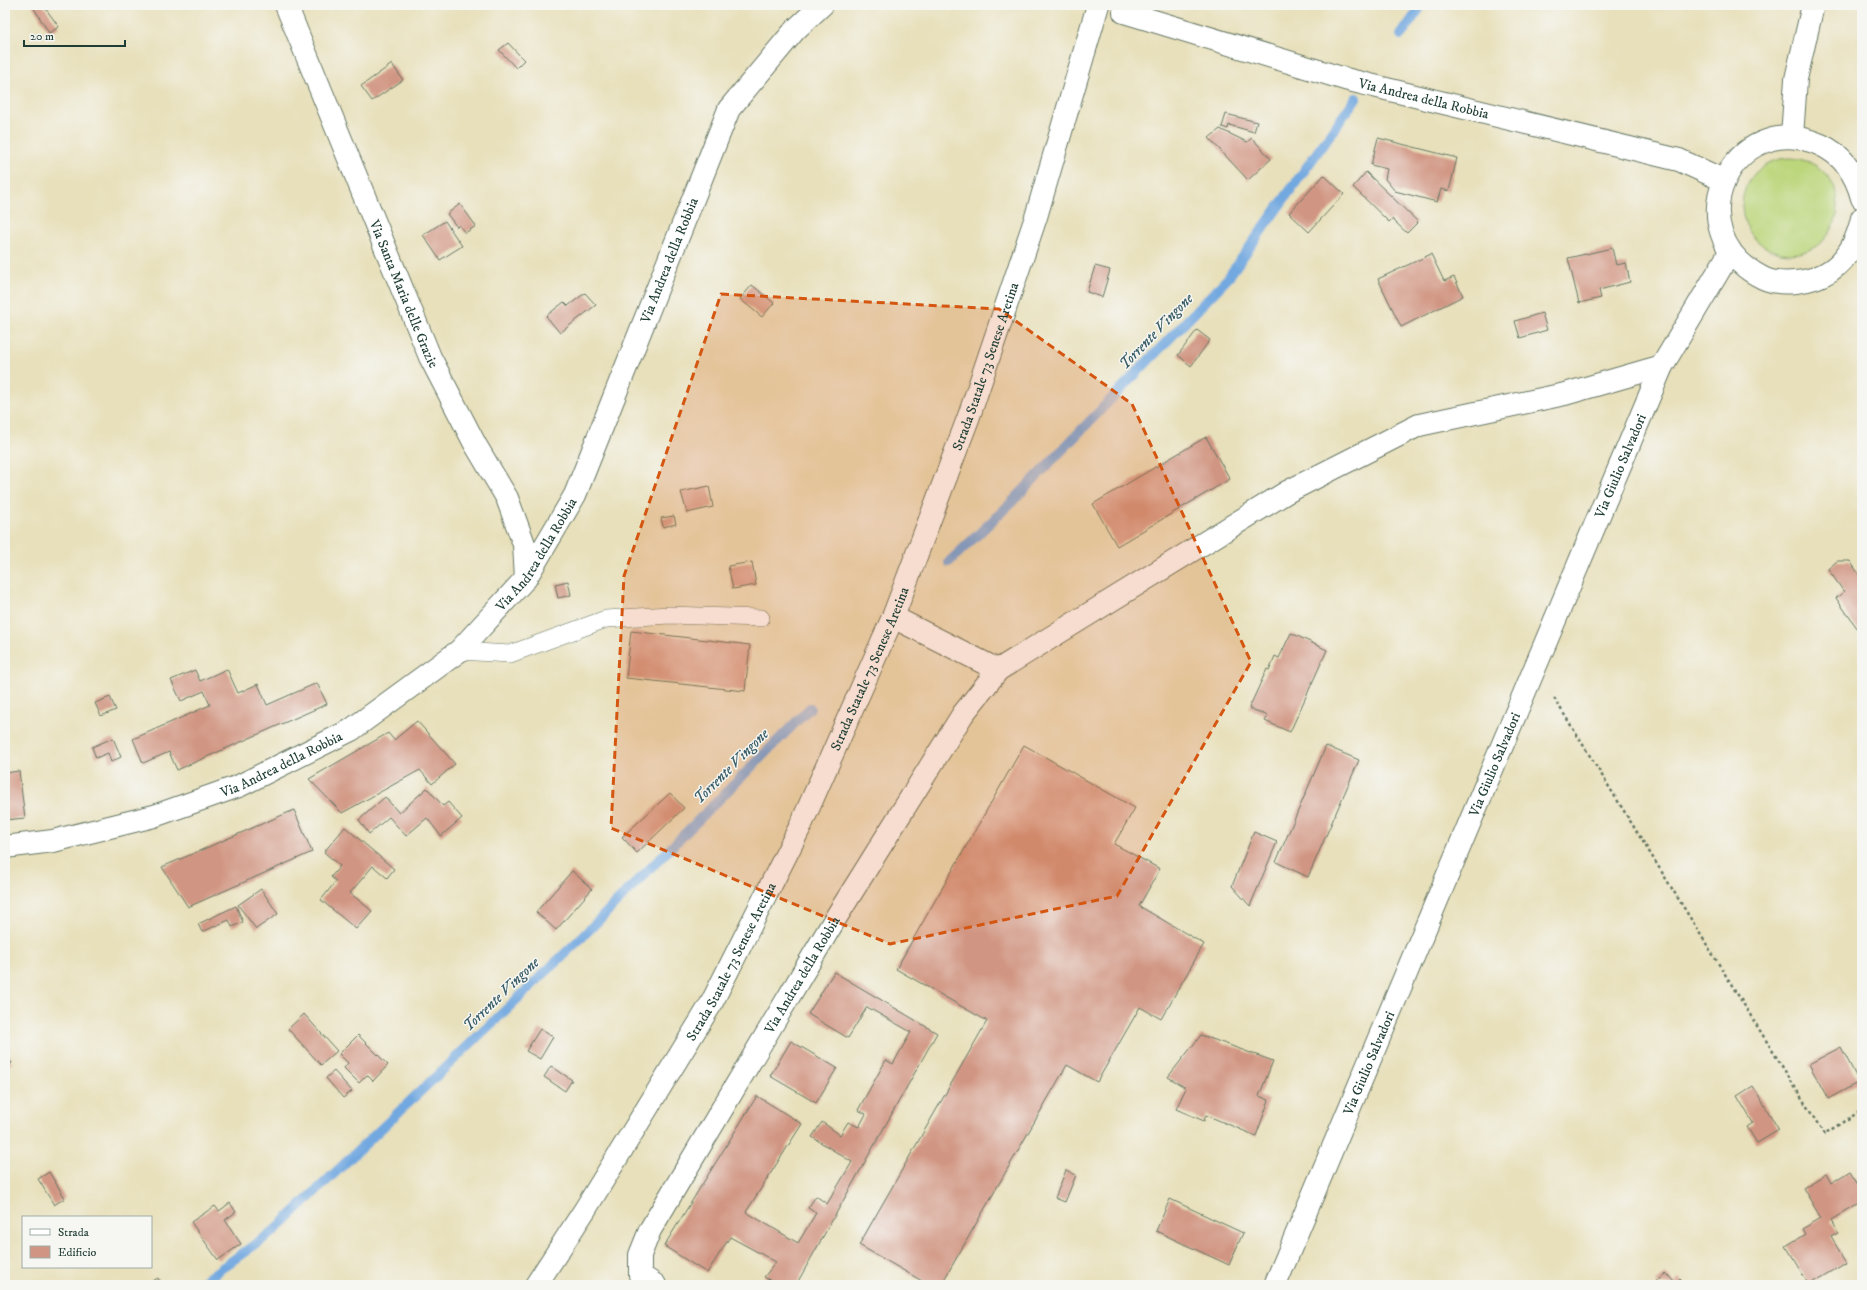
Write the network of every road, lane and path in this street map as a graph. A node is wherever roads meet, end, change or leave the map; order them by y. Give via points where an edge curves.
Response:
1 (286, 5) edge
2 (822, 5) edge
3 (1098, 5) edge
4 (1813, 5) edge
5 (1124, 12) dead end
6 (1792, 137) junction
7 (1723, 180) junction
8 (1862, 198) edge
9 (1862, 218) edge
10 (1730, 252) junction
11 (1662, 366) junction
12 (526, 578) junction
13 (893, 617) junction
14 (761, 618) dead end
15 (459, 651) junction
16 (1535, 667) junction
17 (998, 670) junction
18 (5, 847) edge
19 (1862, 1110) edge
20 (536, 1285) edge
21 (655, 1285) edge
22 (1275, 1285) edge

1 - 12 street, Via Santa Maria delle Grazie via 430,357 507,498 524,544
2 - 12 street, Via Andrea della Robbia via 795,30 729,109 575,495
3 - 13 street, Strada Statale 73 Senese Aretina via 1036,217 969,416
4 - 6 street via 1796,79
5 - 7 street, Via Andrea della Robbia via 1345,79 1680,160
6 - 7 street via 1771,140 1751,148 1735,162
6 - 8 street via 1811,140 1829,148 1844,161 1855,177
7 - 10 street via 1717,205 1719,230
9 - 10 street via 1858,237 1846,257 1830,272 1809,281 1787,283 1765,279 1746,268
10 - 11 street, Via Giulio Salvadori
11 - 16 street, Via Giulio Salvadori
11 - 17 street via 1565,394 1419,425 1287,492
12 - 15 street, Via Andrea della Robbia
13 - 17 street
13 - 20 street, Strada Statale 73 Senese Aretina via 800,827 711,1004
14 - 15 lane via 668,615 606,619 510,654
15 - 18 street, Via Andrea della Robbia via 351,730 239,786 154,816 53,841
16 - 19 path via 1824,1134
16 - 22 street, Via Giulio Salvadori
17 - 21 street, Via Andrea della Robbia via 963,714 836,919 650,1230 640,1255 640,1275

